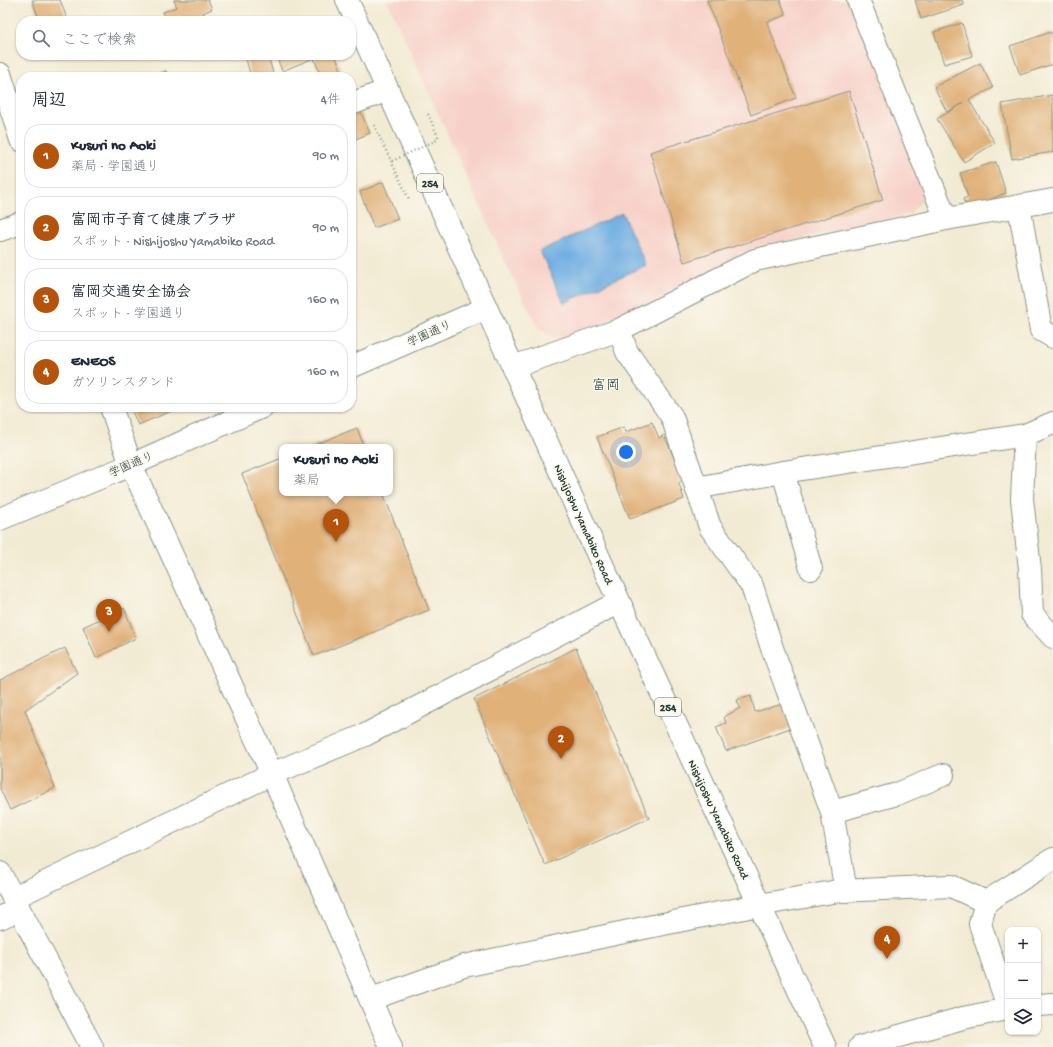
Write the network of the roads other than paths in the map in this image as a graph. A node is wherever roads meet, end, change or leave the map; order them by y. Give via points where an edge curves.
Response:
1 (347, 0) edge
2 (858, 0) edge
3 (354, 16) edge
4 (356, 20) edge
5 (0, 74) edge
6 (388, 90) junction
7 (356, 102) edge
8 (16, 124) edge
9 (1053, 200) edge
10 (1019, 206) junction
11 (946, 219) junction
12 (16, 225) edge
13 (0, 230) edge
14 (486, 308) junction
15 (619, 330) junction
16 (1053, 337) edge
17 (356, 365) edge
18 (512, 367) junction
19 (113, 412) edge
20 (251, 412) edge
21 (1053, 423) edge
22 (1025, 434) junction
23 (131, 465) junction
24 (783, 472) junction
25 (696, 488) junction
26 (0, 519) edge
27 (811, 569) dead end
28 (619, 602) junction
29 (1053, 637) edge
30 (272, 774) junction
31 (943, 775) dead end
32 (832, 812) junction
33 (1053, 859) edge
34 (0, 874) edge
35 (846, 891) junction
36 (986, 902) junction
37 (759, 905) junction
38 (11, 909) edge
39 (371, 999) junction
40 (1005, 999) edge
41 (1053, 1004) edge
42 (1041, 1005) edge
43 (1005, 1009) edge
44 (92, 1047) edge
45 (391, 1047) edge
46 (825, 1047) edge
47 (860, 1047) edge

1 - 3 main road, Nishijoshu Yamabiko Road / 254
2 - 11 main road
4 - 6 main road, Nishijoshu Yamabiko Road / 254
5 - 8 main road
6 - 7 main road
6 - 14 main road, Nishijoshu Yamabiko Road / 254
9 - 10 main road
10 - 11 main road
10 - 16 main road via 1041,330
11 - 15 main road via 755,260
12 - 13 main road
14 - 17 main road, 学園通り
14 - 18 main road, Nishijoshu Yamabiko Road / 254
15 - 18 main road
15 - 25 main road via 627,352 672,417
18 - 28 main road, Nishijoshu Yamabiko Road / 254
19 - 23 main road
20 - 23 main road, 学園通り
21 - 22 main road
22 - 24 main road
22 - 29 main road via 1022,499 1032,614
23 - 26 main road, 学園通り
23 - 30 main road
24 - 25 main road
24 - 27 main road
25 - 32 main road via 710,527 752,586
28 - 30 main road via 365,735
28 - 37 main road, Nishijoshu Yamabiko Road / 254
30 - 38 main road
30 - 39 main road
31 - 32 main road via 897,794
32 - 35 main road
33 - 36 main road
34 - 38 main road
35 - 36 main road via 951,886
35 - 37 main road
36 - 40 main road via 980,924
37 - 39 main road via 464,966
37 - 46 main road, Nishijoshu Yamabiko Road / 254
38 - 44 main road
39 - 45 main road
41 - 42 main road
43 - 47 main road

